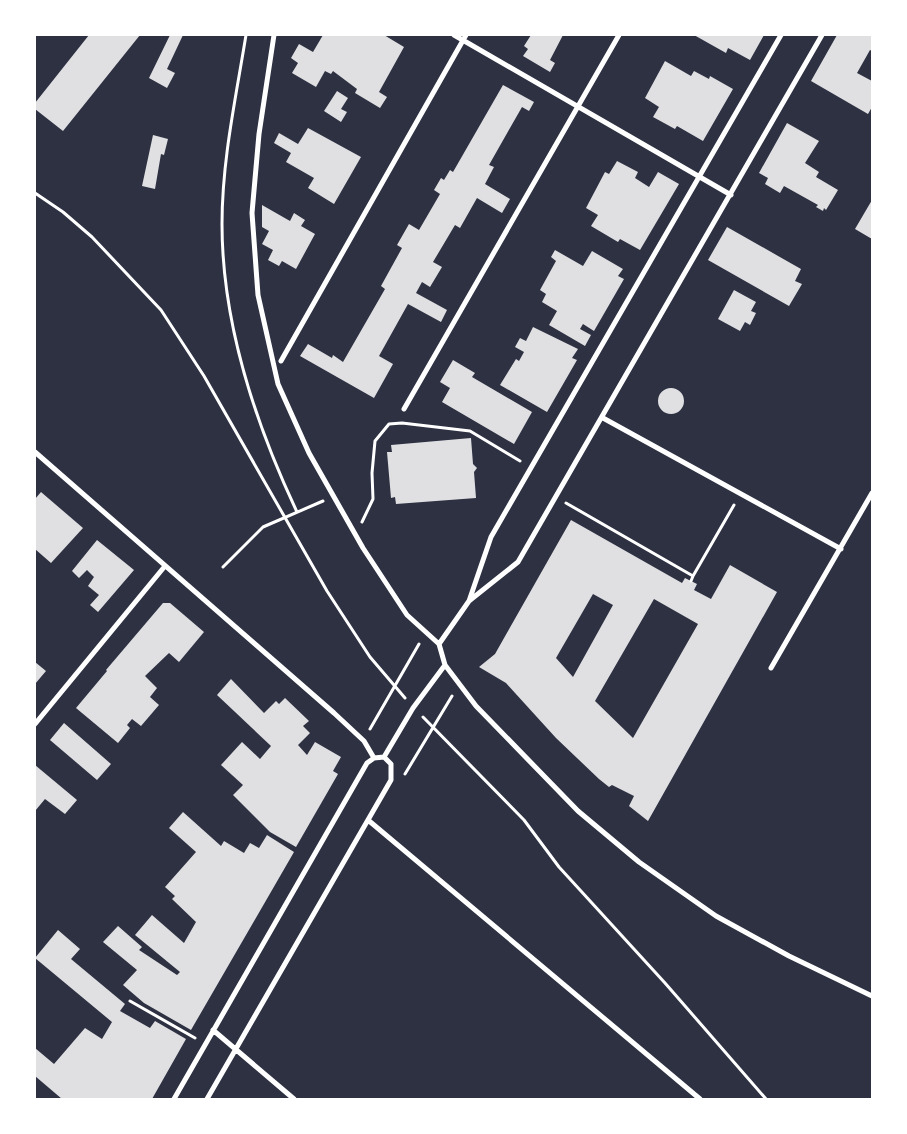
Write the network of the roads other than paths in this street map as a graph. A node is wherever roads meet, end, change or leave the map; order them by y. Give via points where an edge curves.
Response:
1 (274, 35) edge
2 (454, 35) edge
3 (619, 35) edge
4 (781, 35) edge
5 (822, 35) edge
6 (465, 38) edge
7 (577, 107) junction
8 (700, 177) junction
9 (731, 195) junction
10 (281, 361) dead end
11 (404, 409) dead end
12 (603, 418) junction
13 (35, 452) edge
14 (872, 493) edge
15 (841, 549) junction
16 (165, 566) junction
17 (469, 601) junction
18 (440, 644) junction
19 (445, 665) junction
20 (771, 668) dead end
21 (35, 724) edge
22 (384, 757) junction
23 (374, 758) junction
24 (368, 820) junction
25 (872, 996) edge
26 (213, 1030) junction
27 (235, 1049) junction
28 (174, 1099) edge
29 (207, 1099) edge
30 (294, 1099) edge
31 (700, 1099) edge

1 - 18 street via 259,134 252,213 258,295 278,384 309,454 355,534 407,615
2 - 6 street
3 - 7 street
4 - 8 street
5 - 9 street
6 - 7 street
6 - 10 street
7 - 8 street
7 - 11 street
8 - 9 street
8 - 17 street via 491,537
9 - 12 street
12 - 15 street
12 - 17 street via 518,562
13 - 16 street
14 - 15 street
15 - 20 street
16 - 21 street
16 - 23 street via 364,741
17 - 18 street
18 - 19 street
19 - 22 street via 413,708
19 - 25 street via 476,706 578,811 639,862 716,916
22 - 23 street
22 - 24 street via 391,764 390,780
23 - 26 street via 367,763
24 - 27 street
24 - 31 street
26 - 27 street
26 - 28 street
27 - 29 street
27 - 30 street

